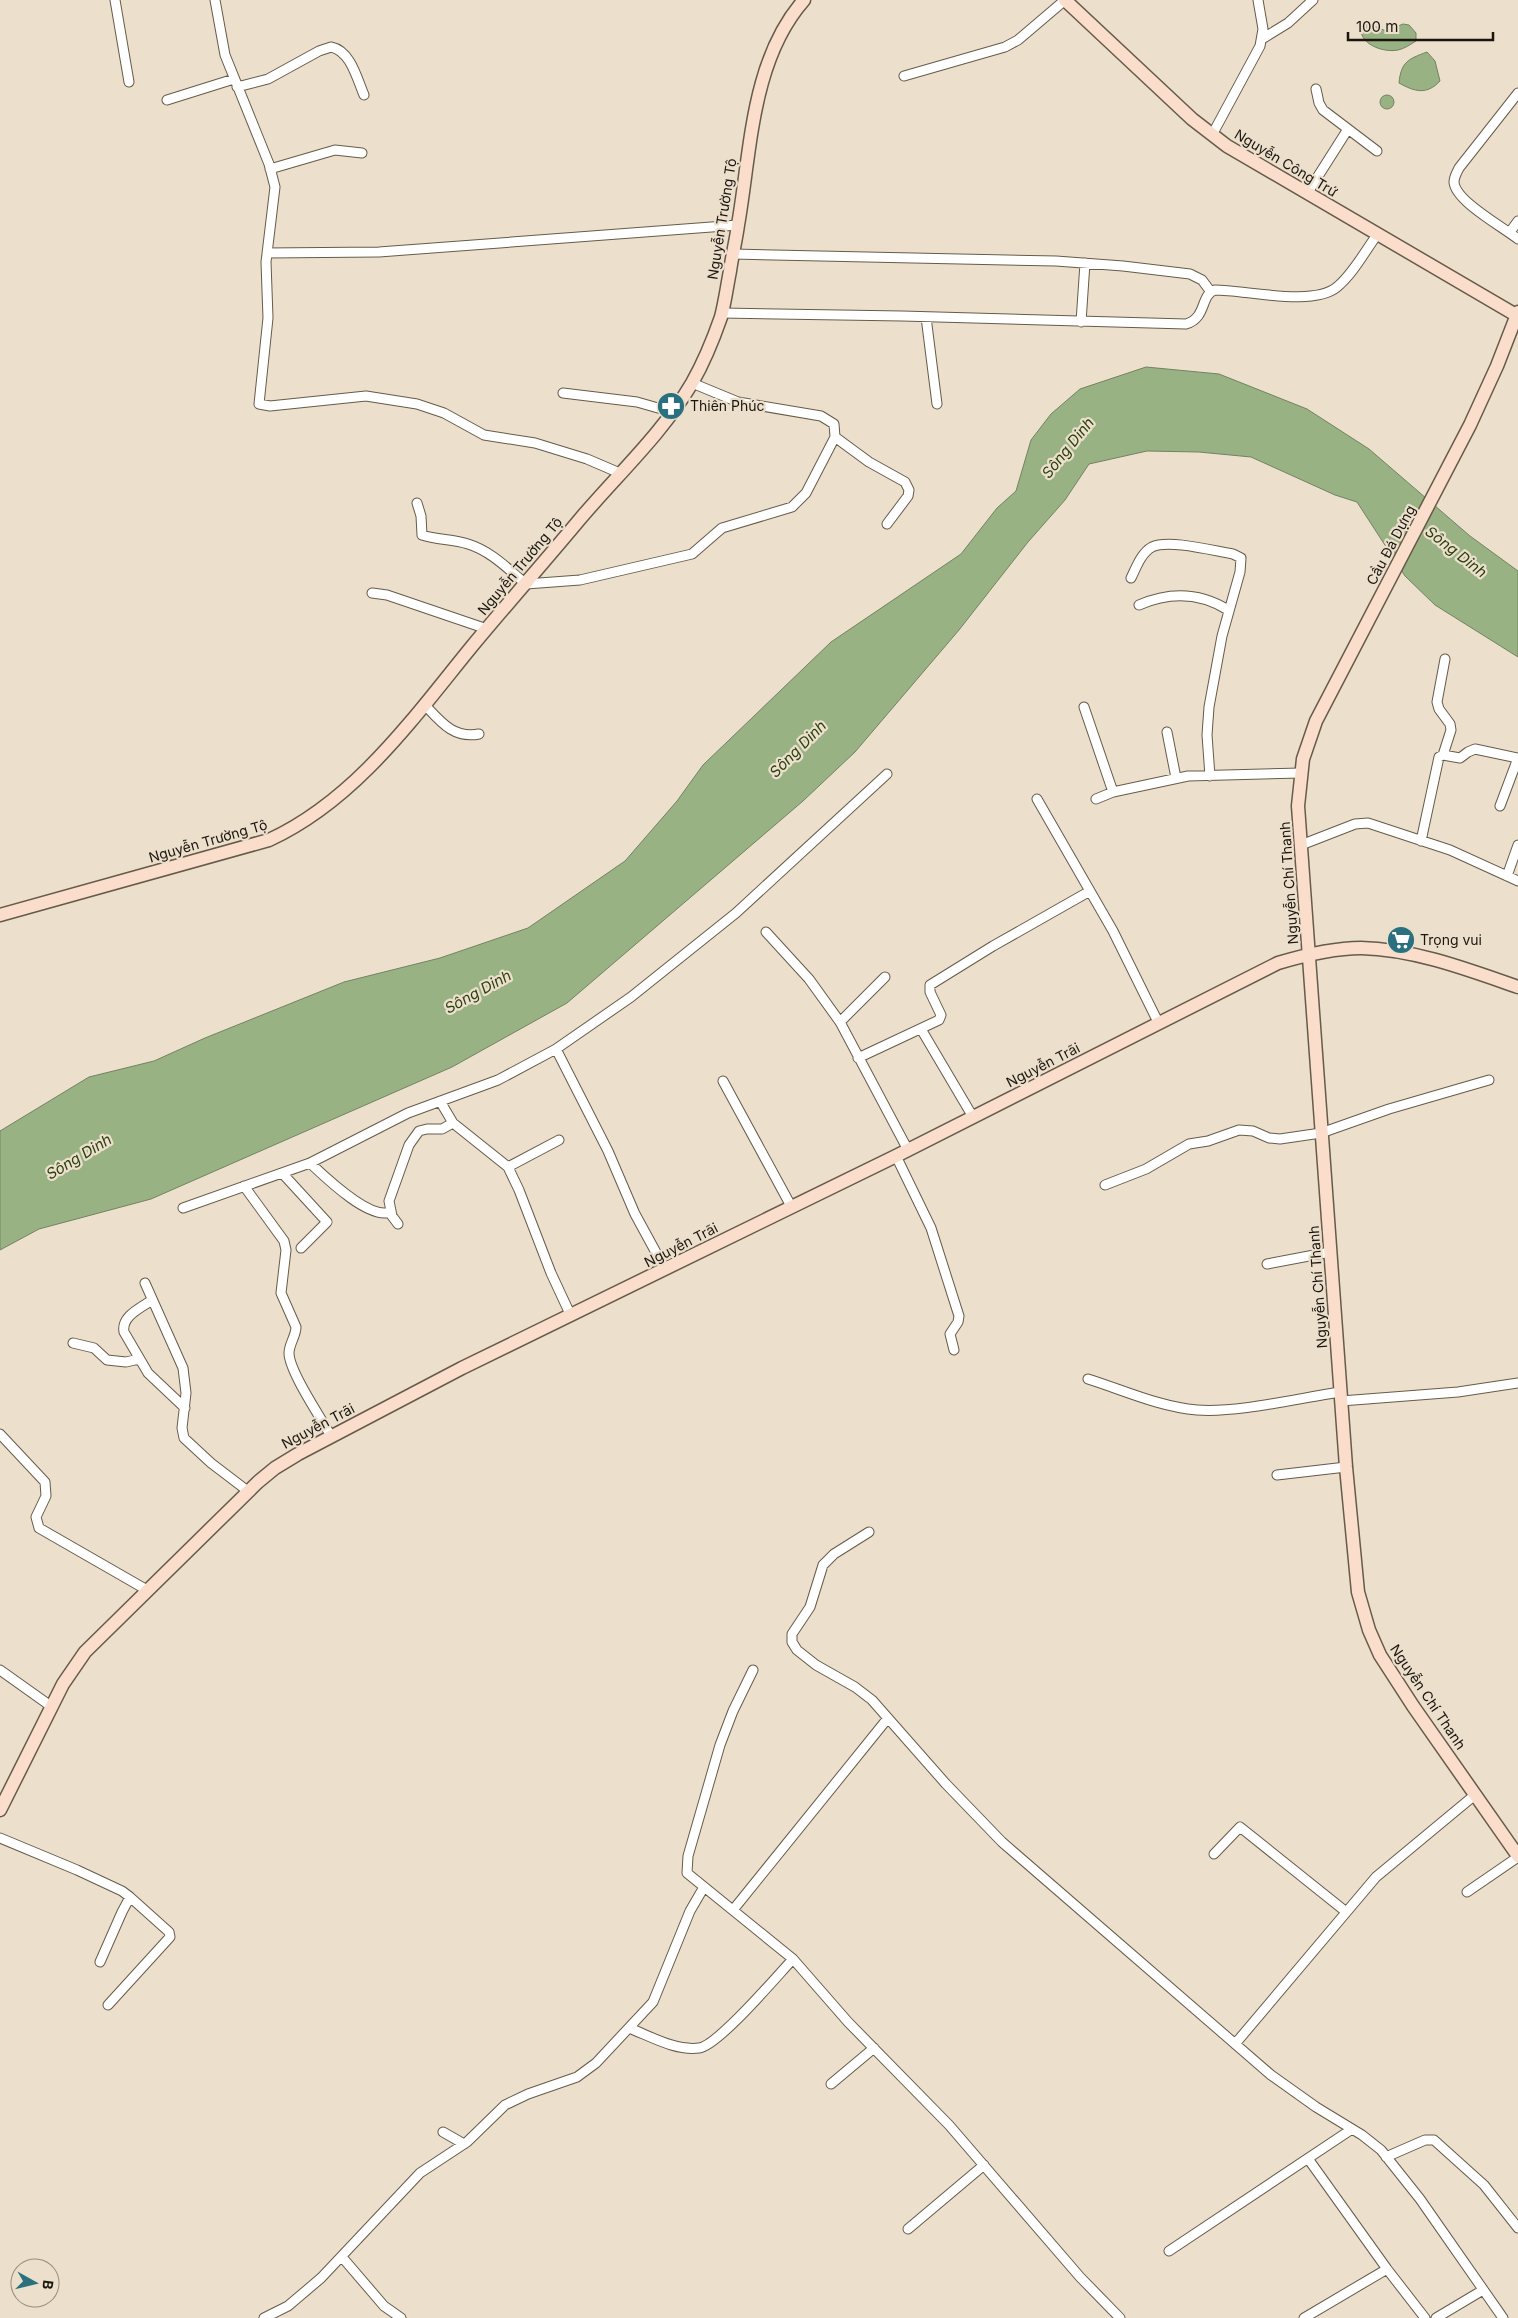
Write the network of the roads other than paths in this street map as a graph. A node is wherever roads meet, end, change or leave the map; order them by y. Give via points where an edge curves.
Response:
1 (115, 0) edge
2 (215, 0) edge
3 (804, 0) edge
4 (1065, 0) edge
5 (1258, 0) edge
6 (1313, 0) edge
7 (1262, 39) junction
8 (904, 76) dead end
9 (129, 82) dead end
10 (235, 83) junction
11 (1316, 89) dead end
12 (1518, 93) edge
13 (364, 95) dead end
14 (167, 100) dead end
15 (1348, 129) junction
16 (1212, 135) junction
17 (1377, 151) dead end
18 (362, 153) dead end
19 (270, 169) junction
20 (1308, 192) junction
21 (1518, 221) edge
22 (738, 225) junction
23 (1510, 232) junction
24 (1377, 234) junction
25 (1518, 239) edge
26 (267, 253) junction
27 (733, 254) junction
28 (1086, 263) junction
29 (1211, 292) junction
30 (722, 313) junction
31 (1517, 315) edge
32 (926, 317) junction
33 (1081, 322) junction
34 (692, 383) junction
35 (563, 393) dead end
36 (937, 404) dead end
37 (672, 412) junction
38 (835, 436) junction
39 (622, 474) junction
40 (418, 503) dead end
41 (887, 524) dead end
42 (1131, 578) dead end
43 (526, 584) junction
44 (372, 593) dead end
45 (1139, 605) dead end
46 (1228, 610) junction
47 (487, 629) junction
48 (1445, 659) dead end
49 (1338, 678) joint
50 (424, 704) junction
51 (1084, 707) dead end
52 (1167, 732) dead end
53 (479, 734) dead end
54 (1443, 755) junction
55 (1518, 758) edge
56 (1301, 773) junction
57 (887, 774) dead end
58 (1210, 776) junction
59 (1176, 778) junction
60 (1113, 792) junction
61 (1096, 798) dead end
62 (1037, 799) dead end
63 (1500, 806) dead end
64 (1421, 840) junction
65 (1301, 845) junction
66 (1518, 845) edge
67 (1507, 876) junction
68 (1518, 881) edge
69 (1090, 891) junction
70 (0, 915) edge
71 (766, 932) dead end
72 (1309, 954) junction
73 (885, 977) dead end
74 (1518, 987) edge
75 (840, 1022) junction
76 (1159, 1024) junction
77 (921, 1028) junction
78 (556, 1049) junction
79 (858, 1058) junction
80 (1489, 1080) dead end
81 (723, 1081) dead end
82 (440, 1101) junction
83 (973, 1117) junction
84 (453, 1123) junction
85 (1321, 1133) junction
86 (559, 1140) dead end
87 (908, 1150) junction
88 (896, 1156) junction
89 (310, 1163) junction
90 (508, 1167) junction
91 (282, 1174) junction
92 (1105, 1185) dead end
93 (244, 1186) junction
94 (791, 1206) junction
95 (183, 1208) dead end
96 (390, 1212) junction
97 (398, 1224) dead end
98 (301, 1248) dead end
99 (1330, 1252) junction
100 (1267, 1264) dead end
101 (665, 1269) junction
102 (145, 1283) dead end
103 (152, 1300) junction
104 (571, 1316) junction
105 (73, 1343) dead end
106 (954, 1350) dead end
107 (139, 1359) junction
108 (1088, 1378) dead end
109 (1518, 1383) edge
110 (1341, 1396) junction
111 (185, 1408) junction
112 (0, 1434) edge
113 (331, 1436) junction
114 (1346, 1467) junction
115 (1277, 1475) dead end
116 (248, 1492) junction
117 (868, 1532) dead end
118 (147, 1590) junction
119 (0, 1670) edge
120 (753, 1670) dead end
121 (52, 1707) junction
122 (888, 1718) junction
123 (1476, 1794) junction
124 (0, 1810) edge
125 (0, 1838) edge
126 (1214, 1854) dead end
127 (1518, 1857) edge
128 (704, 1887) junction
129 (1468, 1892) dead end
130 (130, 1897) junction
131 (733, 1910) junction
132 (1345, 1911) junction
133 (793, 1959) junction
134 (100, 1962) dead end
135 (108, 2005) dead end
136 (629, 2028) junction
137 (1235, 2044) junction
138 (874, 2048) junction
139 (831, 2084) dead end
140 (1352, 2129) junction
141 (443, 2132) dead end
142 (464, 2144) junction
143 (1386, 2157) junction
144 (1309, 2160) junction
145 (984, 2165) junction
146 (1518, 2228) edge
147 (908, 2229) dead end
148 (1169, 2251) dead end
149 (342, 2257) junction
150 (1387, 2269) junction
151 (1483, 2290) junction
152 (264, 2318) edge
153 (401, 2318) edge
154 (1120, 2318) edge
155 (1304, 2318) edge
156 (1425, 2318) edge
157 (1436, 2318) edge
158 (1503, 2318) edge

1 - 9 street
2 - 10 street via 220,36
3 - 22 main road, Nguyễn Trường Tộ via 782,30 769,62 751,134
4 - 8 street via 1018,40 1005,47
4 - 16 main road, Nguyễn Công Trứ
5 - 7 street
6 - 7 street via 1283,27
7 - 16 street
10 - 13 street via 268,79 319,51 331,48 342,52
10 - 14 street
10 - 19 street
11 - 15 street via 1320,107
12 - 23 street via 1459,168 1454,179 1455,188 1463,199
15 - 17 street
15 - 20 street
16 - 20 main road, Nguyễn Công Trứ
18 - 19 street via 335,150
19 - 26 street via 275,202
20 - 24 main road, Nguyễn Công Trứ
21 - 23 street
22 - 26 street via 379,252
22 - 27 main road, Nguyễn Trường Tộ
23 - 25 street
24 - 29 street via 1345,280 1326,294 1270,296 1223,290
24 - 31 main road, Nguyễn Công Trứ
26 - 39 street via 268,318 259,404 270,406 366,396 417,404 444,413 484,434 535,443
27 - 28 street
27 - 30 main road, Nguyễn Trường Tộ
28 - 29 street via 1190,274 1202,280
28 - 33 street
29 - 33 street via 1198,318 1186,324
30 - 32 street
30 - 34 main road, Nguyễn Trường Tộ
31 - 49 main road, Cầu Đá Dựng via 1501,368
32 - 33 street
32 - 36 street
34 - 37 main road, Nguyễn Trường Tộ
34 - 38 street via 738,402 821,416 834,424
35 - 37 street via 637,402
37 - 39 main road, Nguyễn Trường Tộ
38 - 41 street via 869,462 905,482 908,496
38 - 43 street via 802,499 786,510 722,528 692,554 580,580
39 - 43 main road, Nguyễn Trường Tộ
40 - 43 street via 422,535 479,548
42 - 46 street via 1143,556 1159,545 1237,555 1242,566
43 - 47 main road, Nguyễn Trường Tộ
44 - 47 street via 387,595
45 - 46 street via 1159,597 1197,596
46 - 58 street via 1207,723
47 - 50 main road, Nguyễn Trường Tộ
48 - 54 street via 1437,702 1451,730
49 - 56 main road, Nguyễn Chí Thanh via 1309,737
50 - 53 street via 446,728 456,733
50 - 70 main road, Nguyễn Trường Tộ via 355,781 286,833 248,847
51 - 60 street
52 - 59 street
54 - 55 street via 1460,758 1475,749
54 - 64 street via 1438,760
55 - 63 street
56 - 58 street
56 - 65 main road, Nguyễn Chí Thanh via 1298,806
57 - 78 street via 729,919 631,997
58 - 59 street
59 - 60 street
60 - 61 street
62 - 69 street
64 - 65 street via 1362,823
64 - 67 street
65 - 72 main road, Nguyễn Chí Thanh
66 - 67 street
67 - 68 street
69 - 76 street
69 - 77 street via 930,985 941,1015 939,1020
71 - 75 street via 809,979
72 - 74 main road, Nguyễn Trãi via 1352,948 1390,951
72 - 76 main road, Nguyễn Trãi via 1278,963
72 - 85 main road, Nguyễn Chí Thanh
73 - 75 street
75 - 79 street
76 - 83 main road, Nguyễn Trãi
77 - 79 street
77 - 83 street
78 - 82 street via 498,1080
78 - 101 street
79 - 87 street
80 - 85 street
81 - 94 street
82 - 84 street
82 - 89 street via 408,1113
83 - 87 main road, Nguyễn Trãi
84 - 90 street
84 - 96 street via 442,1129 422,1130 413,1137 391,1192
85 - 92 street via 1280,1139 1239,1130 1189,1144 1146,1169
85 - 99 main road, Nguyễn Chí Thanh
86 - 90 street
87 - 88 main road, Nguyễn Trãi
88 - 94 main road, Nguyễn Trãi
88 - 106 street via 931,1228 959,1316 950,1334
89 - 91 street
89 - 96 street via 350,1198 378,1213
90 - 104 street
91 - 93 street
91 - 98 street via 327,1222
93 - 95 street
93 - 113 street via 284,1240 286,1250 281,1293 296,1327 289,1349 290,1359
94 - 101 main road, Nguyễn Trãi
96 - 97 street
99 - 100 street
99 - 110 main road, Nguyễn Chí Thanh
101 - 104 main road, Nguyễn Trãi
102 - 103 street
103 - 107 street via 126,1318 122,1326
103 - 111 street via 183,1368
104 - 113 main road, Nguyễn Trãi
105 - 107 street via 94,1348 107,1360 126,1362
107 - 111 street via 148,1373
108 - 110 street via 1170,1405 1197,1410
109 - 110 street via 1458,1392
110 - 114 main road, Nguyễn Chí Thanh
111 - 116 street via 182,1428 188,1442
112 - 118 street via 45,1482 46,1496 36,1518 39,1528
113 - 116 main road, Nguyễn Trãi via 284,1462
114 - 115 street
114 - 123 main road, Nguyễn Chí Thanh via 1357,1582 1373,1639 1402,1689
116 - 118 main road, Nguyễn Trãi
117 - 122 street via 823,1565 810,1607 791,1638 804,1657 859,1690
118 - 121 main road, Nguyễn Trãi via 85,1652
119 - 121 street
120 - 128 street via 720,1745 688,1856 687,1873
121 - 124 main road, Nguyễn Trãi
122 - 131 street
122 - 137 street via 1002,1842
123 - 127 main road, Nguyễn Chí Thanh
123 - 132 street via 1394,1860
125 - 130 street via 77,1870
126 - 132 street via 1240,1827
127 - 129 street
128 - 131 street
128 - 136 street via 685,1923 657,1996
130 - 134 street
130 - 135 street via 169,1932 170,1938
131 - 133 street
132 - 137 street
133 - 136 street via 706,2046 677,2046
133 - 138 street
136 - 142 street via 586,2071 506,2105
137 - 140 street via 1292,2091
138 - 139 street
138 - 145 street
140 - 143 street
140 - 144 street
141 - 142 street
142 - 149 street via 420,2173
143 - 146 street via 1425,2140 1434,2140 1484,2185
143 - 151 street via 1420,2199
144 - 148 street
144 - 150 street
145 - 147 street
145 - 154 street via 1080,2277
149 - 152 street via 288,2306
149 - 153 street via 384,2306
150 - 155 street
150 - 156 street
151 - 157 street
151 - 158 street

